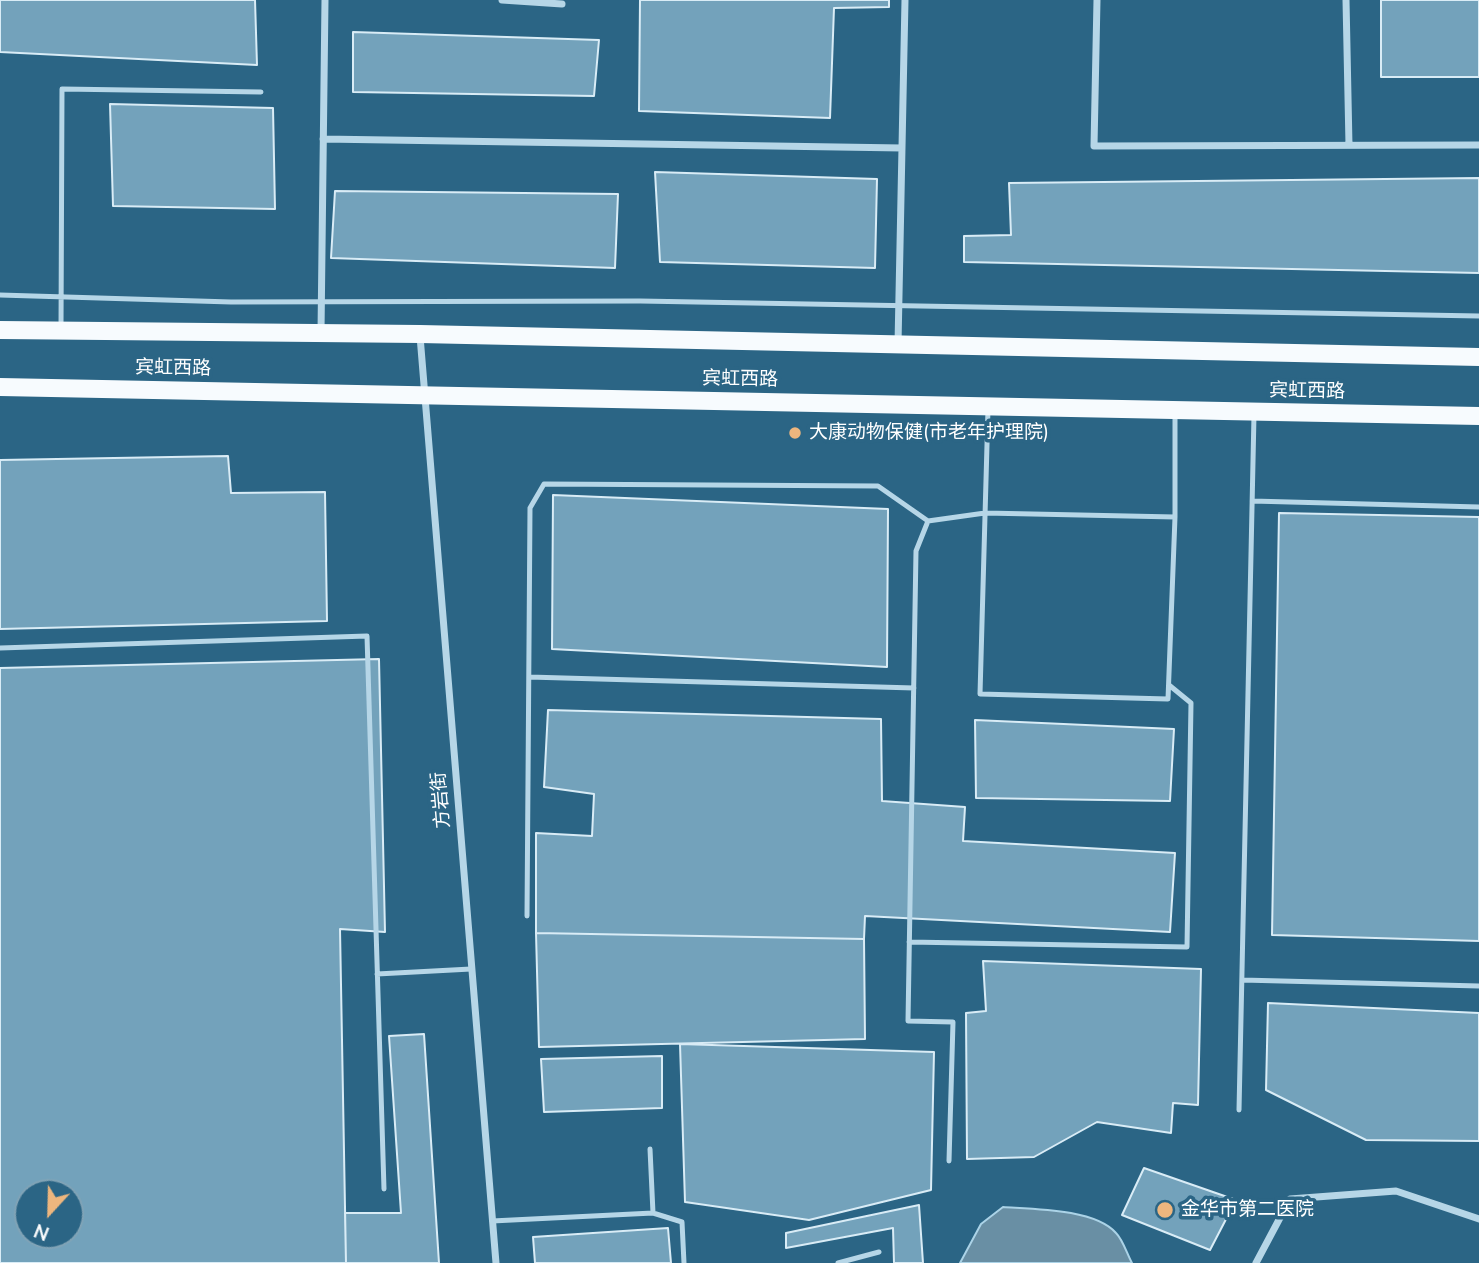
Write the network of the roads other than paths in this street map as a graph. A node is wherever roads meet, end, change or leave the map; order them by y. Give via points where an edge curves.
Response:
1 (325, 0) edge
2 (502, 0) edge
3 (905, 0) edge
4 (1097, 0) edge
5 (1346, 0) edge
6 (562, 4) dead end
7 (261, 93) dead end
8 (323, 139) junction
9 (1349, 145) junction
10 (1479, 145) edge
11 (902, 148) junction
12 (0, 295) edge
13 (61, 297) junction
14 (321, 302) junction
15 (899, 305) junction
16 (1479, 316) edge
17 (0, 330) edge
18 (61, 330) junction
19 (321, 333) junction
20 (420, 334) junction
21 (898, 345) junction
22 (1479, 357) edge
23 (0, 387) edge
24 (425, 394) junction
25 (988, 406) junction
26 (1175, 410) junction
27 (1254, 411) junction
28 (1479, 416) edge
29 (1252, 501) junction
30 (1479, 508) edge
31 (985, 513) junction
32 (1175, 517) junction
33 (928, 521) junction
34 (0, 648) edge
35 (529, 677) junction
36 (1169, 685) junction
37 (914, 688) junction
38 (527, 916) dead end
39 (909, 942) junction
40 (471, 969) junction
41 (377, 974) junction
42 (1242, 980) junction
43 (1479, 986) edge
44 (1239, 1110) dead end
45 (650, 1149) dead end
46 (949, 1161) dead end
47 (384, 1188) dead end
48 (653, 1213) junction
49 (1479, 1219) edge
50 (492, 1221) junction
51 (879, 1252) dead end
52 (496, 1263) edge
53 (684, 1263) edge
54 (838, 1263) edge
55 (1256, 1263) edge

1 - 8 street
2 - 6 street
3 - 11 street
4 - 9 street via 1094,146
5 - 9 street
7 - 13 lane via 62,89
8 - 11 street
8 - 14 street
9 - 10 street
11 - 15 street
12 - 13 lane
13 - 14 lane
13 - 18 lane
14 - 15 lane
14 - 19 street
15 - 16 lane
15 - 21 street
17 - 18 main road, 宾虹西路
18 - 19 main road, 宾虹西路
19 - 20 main road, 宾虹西路
20 - 21 main road, 宾虹西路
20 - 24 street, 方岩街
21 - 22 main road, 宾虹西路
23 - 24 main road, 宾虹西路
24 - 25 main road, 宾虹西路
24 - 40 street, 方岩街
25 - 26 main road, 宾虹西路
25 - 31 lane
26 - 27 main road, 宾虹西路
26 - 32 lane
27 - 28 main road, 宾虹西路
27 - 29 lane
29 - 30 lane
29 - 42 lane
31 - 32 lane
31 - 33 lane
31 - 36 lane via 980,694 1168,699
32 - 36 lane
33 - 35 lane via 878,486 544,484 530,508
33 - 37 lane via 916,551
34 - 41 lane via 367,636
35 - 37 lane
35 - 38 lane
36 - 39 lane via 1191,703 1187,947
37 - 39 lane
39 - 46 lane via 908,1021 953,1022
40 - 41 lane
40 - 50 street, 方岩街
41 - 47 lane
42 - 43 lane
42 - 44 lane
45 - 48 lane
48 - 50 lane
48 - 53 lane via 682,1222
49 - 55 street via 1396,1191 1290,1199
50 - 52 street, 方岩街
51 - 54 lane

